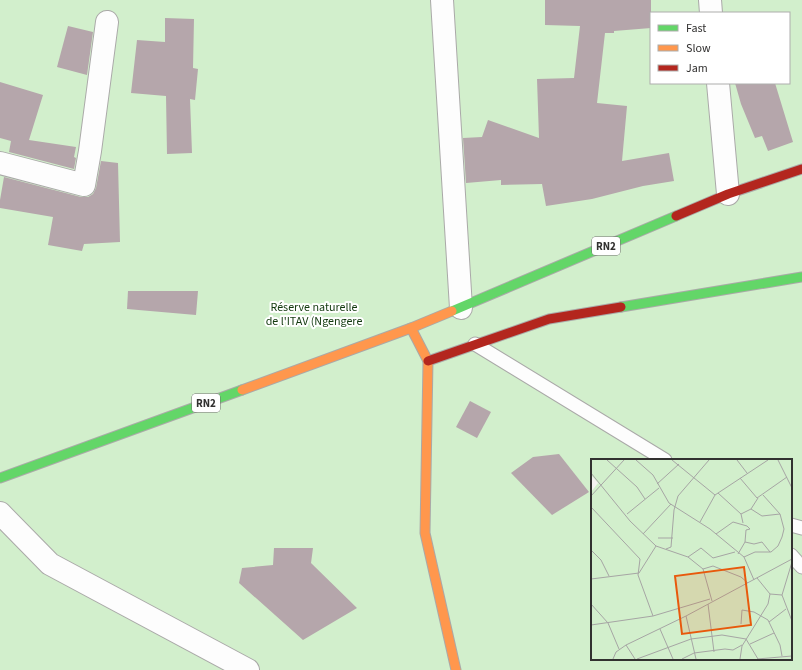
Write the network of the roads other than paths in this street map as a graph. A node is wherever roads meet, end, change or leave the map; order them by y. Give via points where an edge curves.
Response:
1 (442, 0) edge
2 (710, 0) edge
3 (711, 12) edge
4 (107, 22) dead end
5 (718, 84) edge
6 (0, 163) edge
7 (802, 169) edge
8 (728, 194) junction
9 (802, 277) edge
10 (461, 308) junction
11 (411, 328) junction
12 (475, 344) junction
13 (428, 361) junction
14 (663, 459) edge
15 (0, 478) edge
16 (0, 513) edge
17 (792, 525) edge
18 (802, 528) edge
19 (792, 556) edge
20 (802, 567) edge
21 (248, 670) edge
22 (456, 670) edge

1 - 10 street
2 - 3 street
4 - 6 street via 84,185
5 - 8 street
7 - 8 main road, RN2
8 - 10 main road, RN2
9 - 12 main road via 549,319
10 - 11 main road, RN2
11 - 13 main road
11 - 15 main road, RN2
12 - 13 main road
12 - 14 lane
13 - 22 main road via 424,533
16 - 21 street via 50,564
17 - 18 lane
19 - 20 lane

